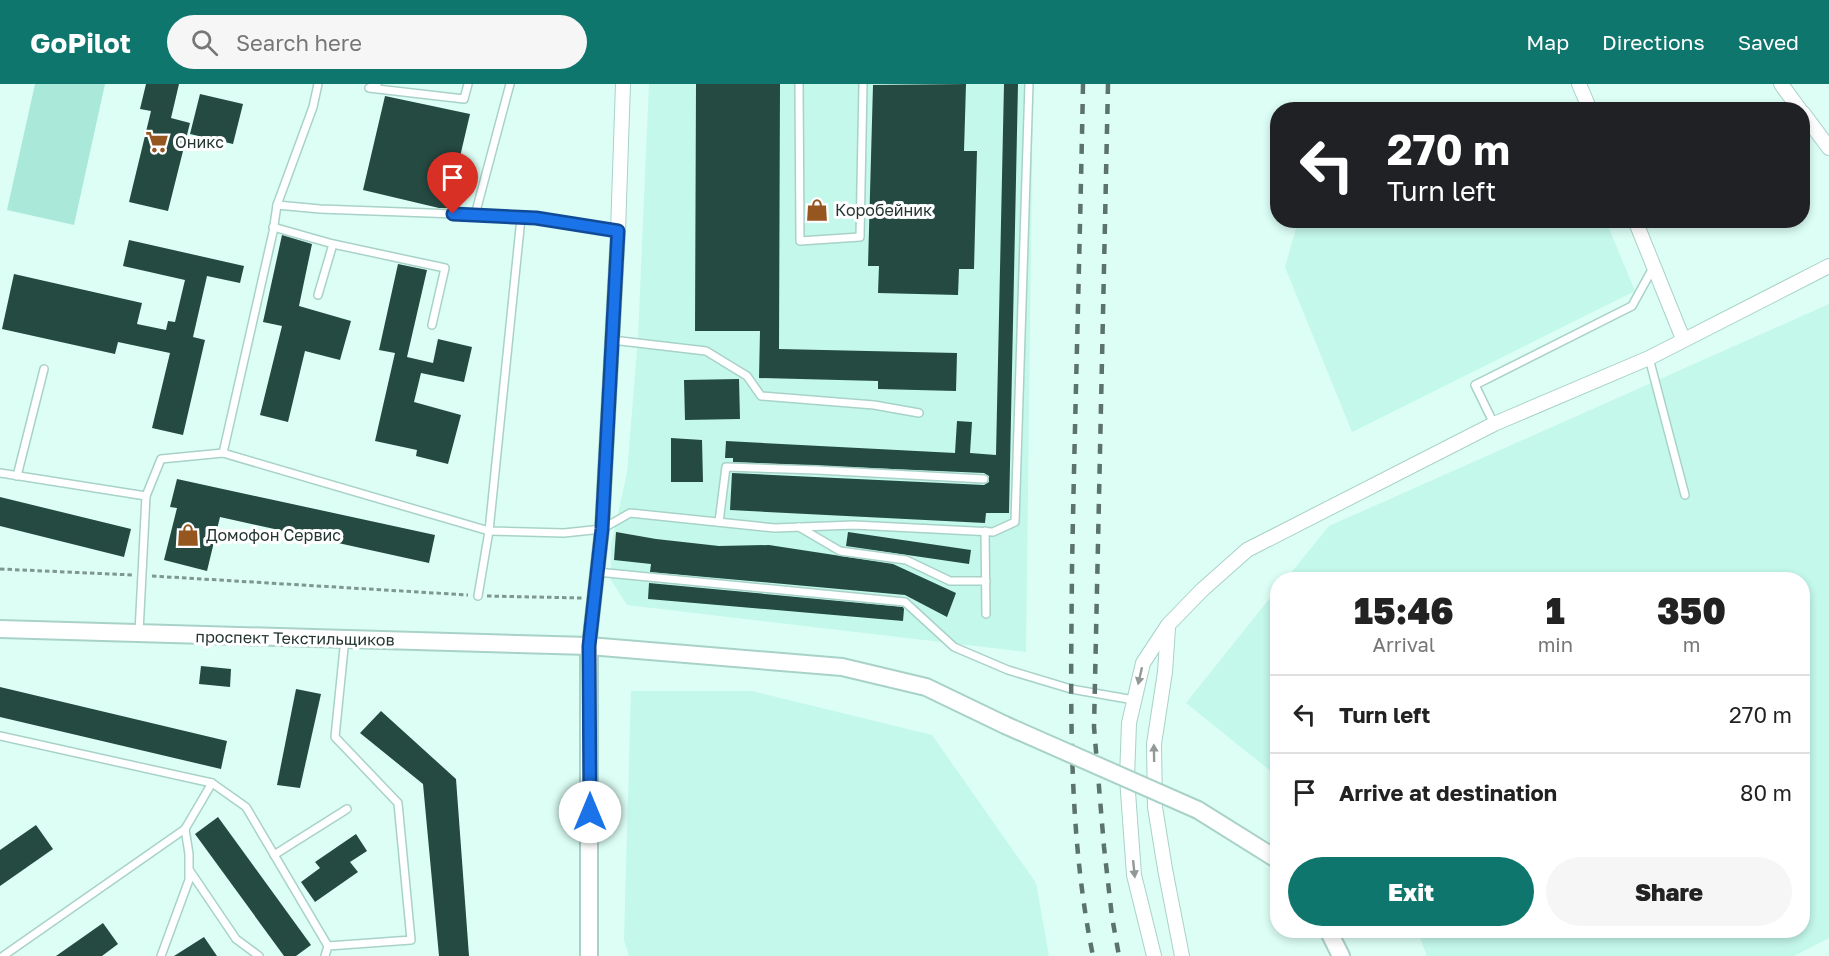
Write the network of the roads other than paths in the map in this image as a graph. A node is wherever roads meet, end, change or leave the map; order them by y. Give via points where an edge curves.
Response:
1 (318, 84) edge
2 (377, 84) edge
3 (468, 84) edge
4 (510, 84) edge
5 (622, 84) edge
6 (799, 84) edge
7 (863, 84) edge
8 (1029, 84) edge
9 (1579, 84) edge
10 (1781, 84) edge
11 (1587, 102) edge
12 (1794, 102) edge
13 (1810, 122) edge
14 (1829, 148) edge
15 (277, 205) junction
16 (475, 215) junction
17 (522, 218) junction
18 (273, 227) junction
19 (1638, 228) edge
20 (618, 231) junction
21 (333, 244) junction
22 (1654, 266) junction
23 (1829, 266) edge
24 (318, 295) dead end
25 (432, 325) dead end
26 (1683, 339) junction
27 (612, 340) junction
28 (1649, 358) junction
29 (44, 369) dead end
30 (919, 413) dead end
31 (1494, 424) junction
32 (223, 453) junction
33 (0, 473) edge
34 (18, 476) junction
35 (984, 479) dead end
36 (1685, 495) dead end
37 (146, 496) junction
38 (719, 522) junction
39 (799, 527) junction
40 (602, 529) junction
41 (489, 531) junction
42 (985, 531) junction
43 (597, 572) junction
44 (986, 581) junction
45 (478, 596) road end
46 (986, 614) dead end
47 (1168, 626) junction
48 (0, 629) edge
49 (138, 634) junction
50 (345, 638) junction
51 (589, 646) junction
52 (1134, 700) junction
53 (0, 736) edge
54 (212, 783) junction
55 (347, 809) dead end
56 (185, 829) junction
57 (274, 855) junction
58 (1270, 855) edge
59 (189, 869) junction
60 (1332, 938) edge
61 (328, 946) junction
62 (3, 956) edge
63 (161, 956) edge
64 (259, 956) edge
65 (325, 956) edge
66 (589, 956) edge
67 (1154, 956) edge
68 (1182, 956) edge
69 (1341, 956) edge

1 - 15 lane via 314,107
2 - 3 lane via 369,88 464,99
4 - 16 lane
5 - 20 street
6 - 7 lane via 800,242 860,237
8 - 42 lane via 1015,522 993,532
9 - 11 street
10 - 12 street
13 - 14 street
15 - 16 lane
15 - 18 lane
16 - 17 lane
17 - 20 lane
17 - 41 lane
18 - 21 lane
18 - 32 lane
19 - 22 street
20 - 27 street
21 - 24 lane
21 - 25 lane via 446,268
22 - 26 street
22 - 31 lane via 1632,306 1475,386
23 - 26 street
26 - 28 street
27 - 30 lane via 706,351 747,376 761,396 874,405
27 - 40 street
28 - 31 street
28 - 36 lane
29 - 34 lane
31 - 47 street via 1247,550
32 - 37 lane via 161,459
32 - 41 lane
33 - 34 lane
34 - 37 lane
35 - 38 lane via 726,467
37 - 49 lane
38 - 39 lane
38 - 40 lane via 630,513
39 - 42 lane via 854,525
39 - 44 lane via 840,551 906,560 950,580
40 - 41 lane via 564,533
40 - 43 street
41 - 45 lane
42 - 44 lane
43 - 51 street
43 - 52 lane via 905,602 954,647 998,666 1071,689
44 - 46 lane
47 -> 52 street via 1143,663
68 -> 47 street via 1155,807 1154,744
48 - 49 street, проспект Текстильщиков
49 - 50 street, проспект Текстильщиков
50 - 51 street, проспект Текстильщиков
50 - 61 lane via 335,737 398,803 411,940
51 - 58 street, проспект Текстильщиков, bridge via 842,667 926,687 1198,810
51 - 66 street
52 -> 67 street via 1127,778 1134,875
53 - 54 lane
54 - 56 lane
54 - 57 lane via 246,807
55 - 57 lane
56 - 59 lane
56 - 62 lane
57 - 61 lane
59 - 63 lane via 189,880
59 - 64 lane via 236,939
60 - 69 street
61 - 65 lane

